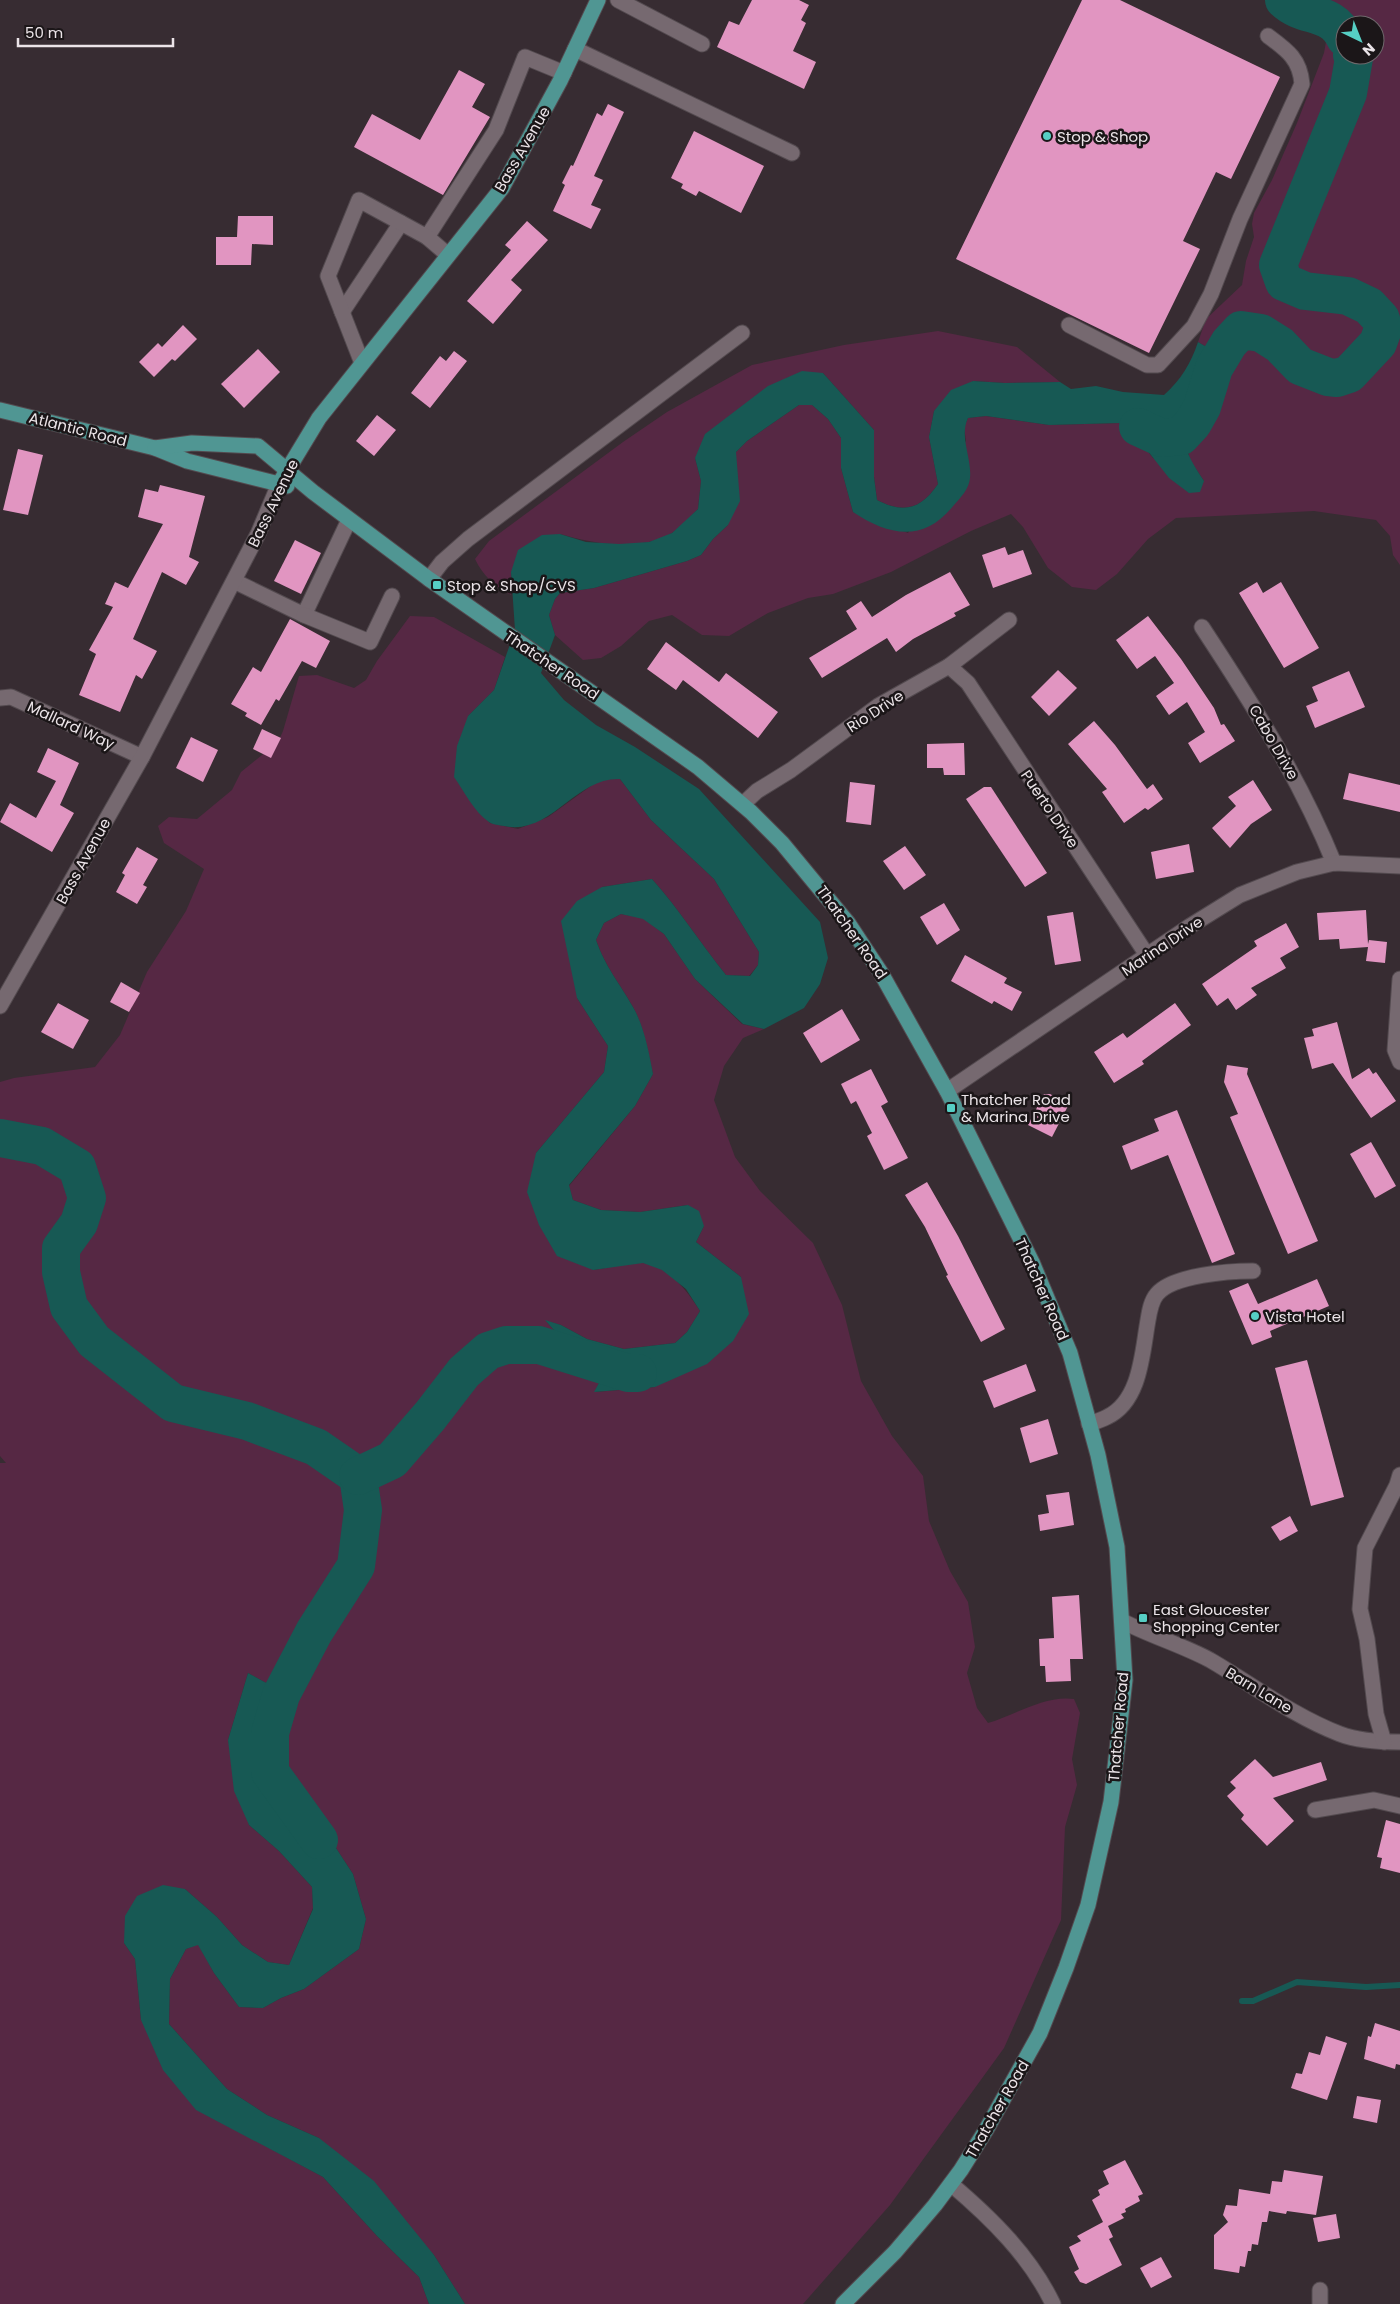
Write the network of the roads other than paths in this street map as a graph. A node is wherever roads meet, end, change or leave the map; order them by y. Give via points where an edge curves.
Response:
1 (598, 0) edge
2 (618, 0) edge
3 (1268, 36) dead end
4 (702, 44) dead end
5 (575, 49) junction
6 (564, 73) junction
7 (792, 153) dead end
8 (401, 223) junction
9 (427, 237) junction
10 (448, 255) junction
11 (342, 312) junction
12 (1069, 325) dead end
13 (742, 333) dead end
14 (362, 363) junction
15 (0, 410) edge
16 (155, 448) junction
17 (287, 471) junction
18 (279, 484) junction
19 (313, 492) junction
20 (349, 520) junction
21 (429, 579) junction
22 (234, 581) junction
23 (392, 596) dead end
24 (304, 615) junction
25 (1009, 620) dead end
26 (1202, 627) dead end
27 (949, 666) junction
28 (0, 698) edge
29 (142, 757) junction
30 (742, 804) junction
31 (1334, 863) junction
32 (1400, 866) edge
33 (1147, 955) junction
34 (1400, 979) edge
35 (0, 1006) edge
36 (1400, 1062) edge
37 (947, 1090) junction
38 (1252, 1271) dead end
39 (1089, 1424) junction
40 (1400, 1476) edge
41 (1122, 1622) junction
42 (1384, 1742) junction
43 (1400, 1742) edge
44 (1400, 1806) edge
45 (1315, 1810) dead end
46 (951, 2184) junction
47 (843, 2304) edge
48 (1053, 2304) edge

1 - 5 main road, Bass Avenue
2 - 4 street
3 - 12 street via 1287,50 1301,69 1302,84 1194,326 1158,365 1146,365
5 - 6 main road, Bass Avenue
5 - 7 street
6 - 9 street via 525,57 496,130
6 - 10 main road, Bass Avenue via 502,188
8 - 9 street
8 - 11 street
8 - 11 street via 359,200 328,276
9 - 10 street
10 - 14 main road, Bass Avenue
11 - 14 street
13 - 21 street via 468,539 442,562
14 - 17 main road, Bass Avenue via 319,418
15 - 16 main road, Atlantic Road
16 - 17 main road, Atlantic Road via 192,443 258,446
16 - 18 main road, Atlantic Road via 187,462
17 - 18 main road, Bass Avenue
17 - 19 main road, Thatcher Road
18 - 19 main road, Thatcher Road
18 - 22 street, Bass Avenue
19 - 20 main road, Thatcher Road
20 - 21 main road, Thatcher Road
20 - 24 street
21 - 30 main road, Thatcher Road via 698,767
22 - 24 street
22 - 29 street, Bass Avenue
23 - 24 street via 370,642
25 - 27 street, Rio Drive
26 - 31 street, Cabo Drive via 1290,768
27 - 30 street, Rio Drive via 878,706
27 - 33 street, Puerto Drive via 968,683
28 - 29 street, Mallard Way via 11,697
29 - 35 street, Bass Avenue
30 - 37 main road, Thatcher Road via 782,843 848,923 881,972
31 - 32 street, Marina Drive
31 - 33 street, Marina Drive via 1297,872 1240,895
33 - 37 street, Marina Drive
34 - 36 street via 1395,1050
37 - 39 main road, Thatcher Road via 1054,1310 1070,1353
38 - 39 street via 1184,1279 1160,1291 1150,1308 1141,1364 1131,1393 1119,1409
39 - 41 main road, Thatcher Road via 1117,1547
40 - 42 street via 1365,1548 1360,1609 1376,1714
41 - 42 street, Barn Lane via 1177,1643 1341,1735
41 - 46 main road, Thatcher Road via 1125,1680 1119,1736 1111,1802 1088,1905 1040,2033 991,2122
42 - 43 street, Barn Lane
44 - 45 street via 1374,1800
46 - 47 main road, Thatcher Road via 895,2252
46 - 48 street via 995,2224 1026,2260

